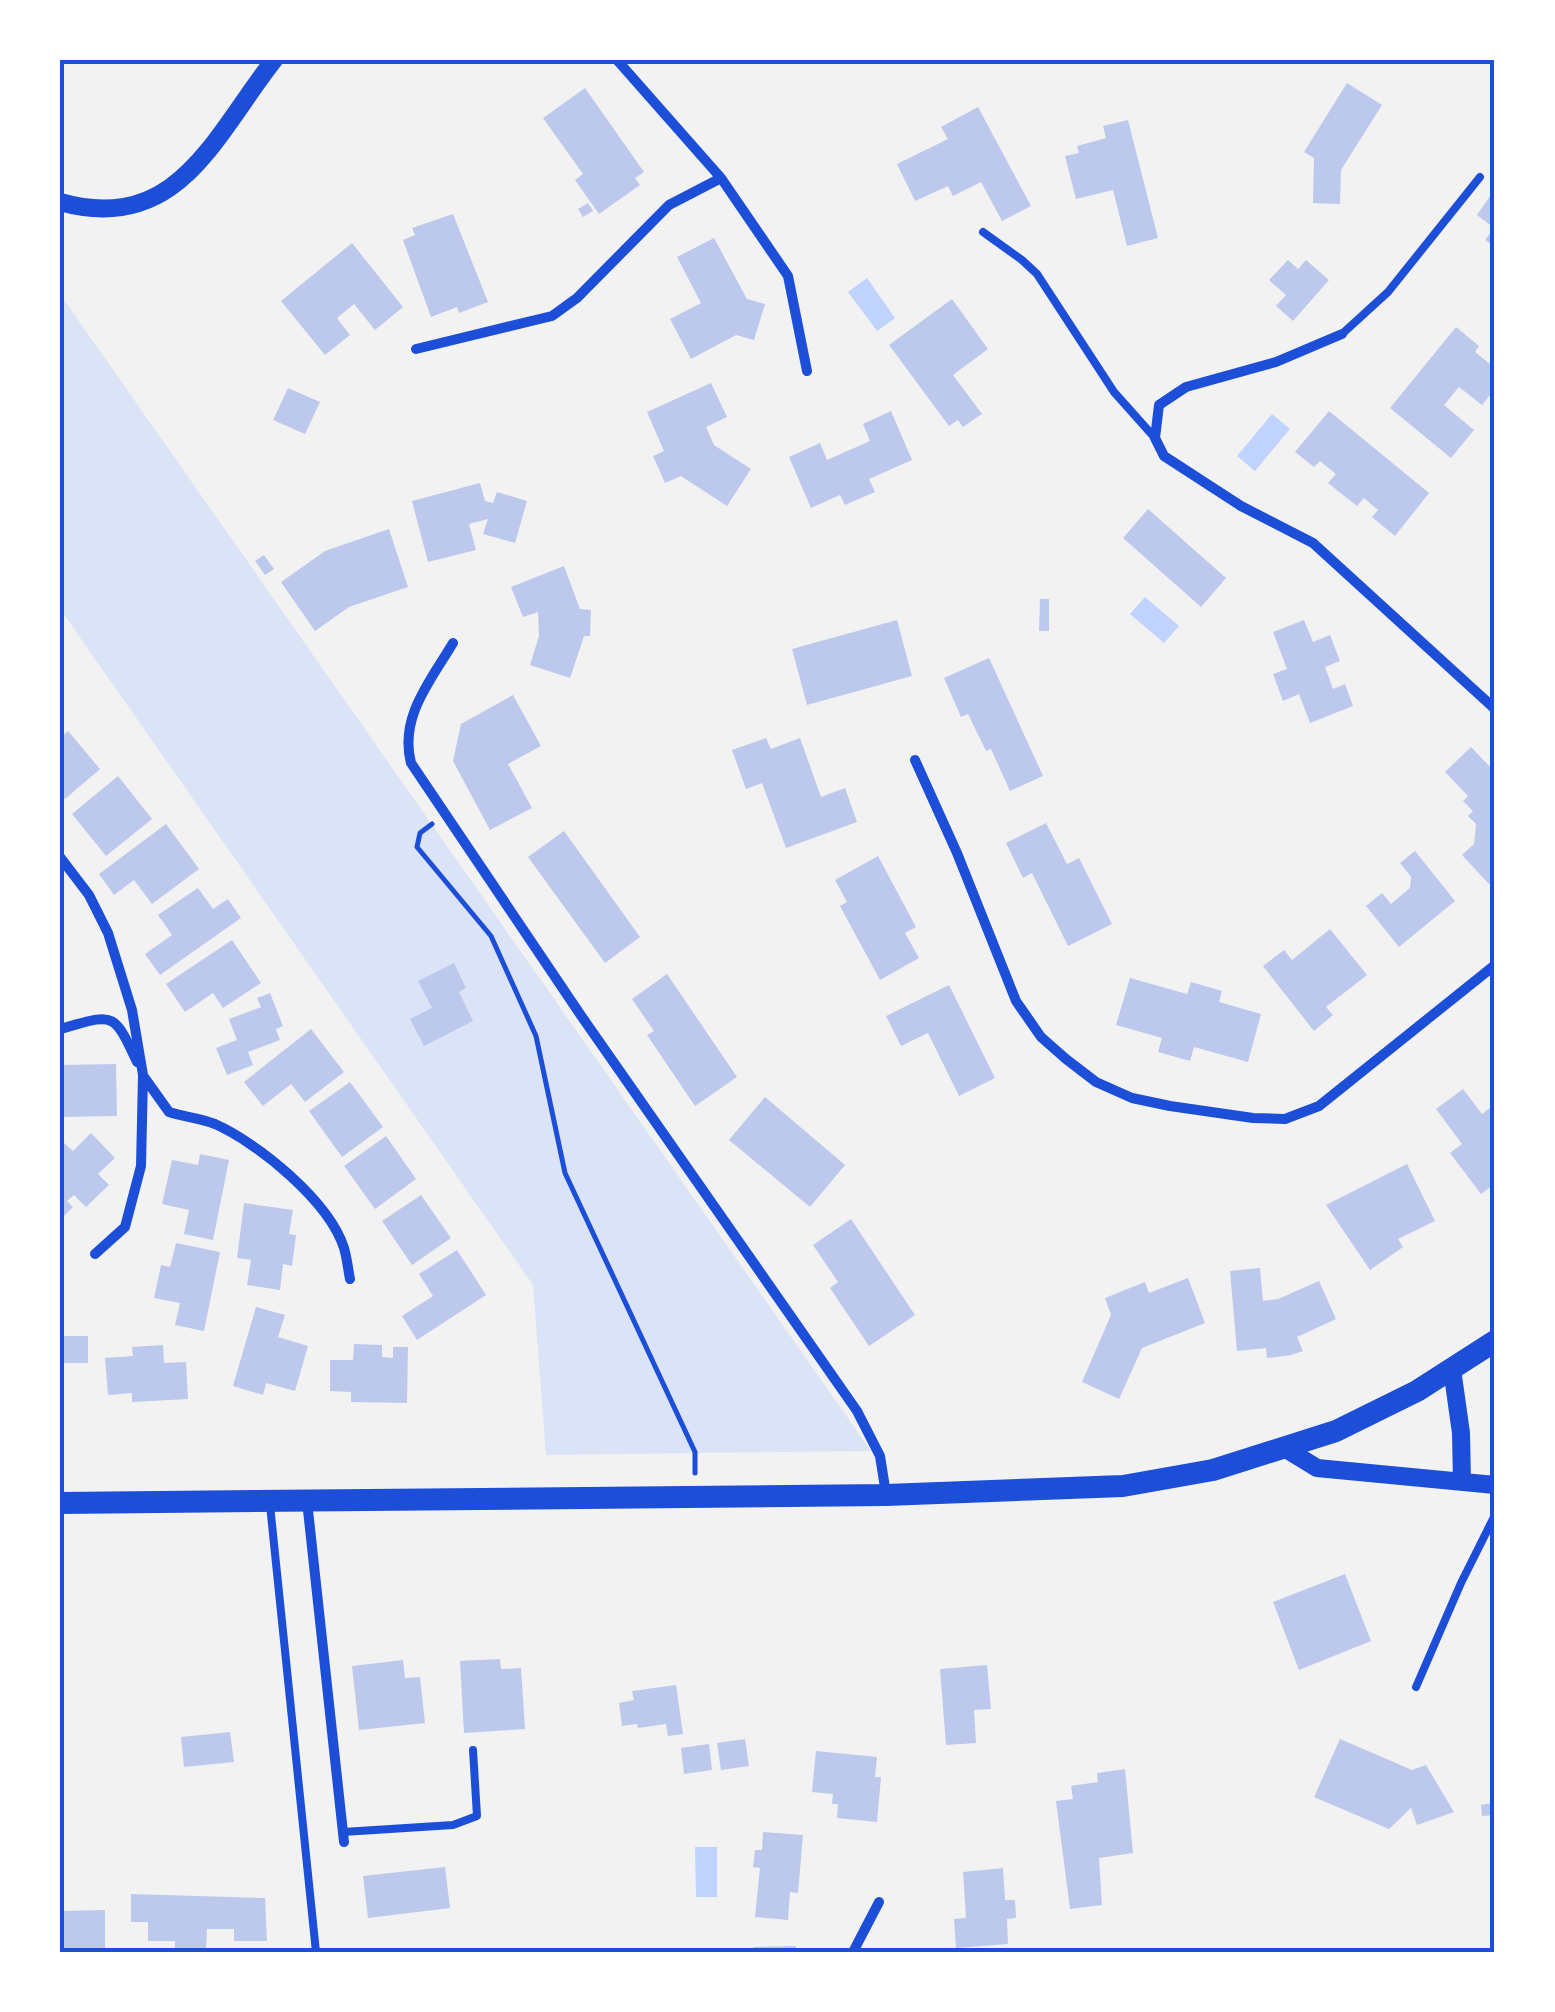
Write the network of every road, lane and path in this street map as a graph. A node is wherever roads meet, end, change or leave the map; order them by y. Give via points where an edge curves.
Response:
1 (274, 60) edge
2 (617, 60) edge
3 (1480, 177) dead end
4 (722, 178) junction
5 (60, 202) edge
6 (983, 232) dead end
7 (1342, 334) joint
8 (416, 349) dead end
9 (807, 371) dead end
10 (1155, 438) junction
11 (452, 644) dead end
12 (1495, 709) edge
13 (915, 760) dead end
14 (446, 814) junction
15 (60, 857) edge
16 (1495, 964) edge
17 (60, 1029) edge
18 (143, 1075) junction
19 (95, 1254) dead end
20 (350, 1279) dead end
21 (1495, 1341) edge
22 (1452, 1369) junction
23 (1286, 1449) junction
24 (1462, 1482) junction
25 (1495, 1485) edge
26 (886, 1495) junction
27 (695, 1496) junction
28 (269, 1500) junction
29 (306, 1500) junction
30 (60, 1503) edge
31 (1495, 1515) edge
32 (1416, 1686) dead end
33 (473, 1750) dead end
34 (343, 1837) joint
35 (879, 1902) dead end
36 (316, 1952) edge
37 (853, 1952) edge

1 - 5 street via 197,166 165,193 120,209
2 - 4 street
3 - 7 lane via 1388,292
4 - 8 street via 670,204 552,316
4 - 9 street via 788,276
6 - 10 lane via 1037,274 1114,392
7 - 10 street via 1276,362 1186,386 1159,404
10 - 12 street via 1164,456 1312,544
11 - 14 street via 412,712 408,738 411,763
13 - 16 street via 1016,1002 1066,1058 1132,1098 1285,1119 1319,1106
14 - 26 street via 857,1411 880,1456
14 - 27 path via 420,834 417,848 491,936 536,1036 565,1174 696,1452
15 - 18 street via 108,934
17 - 18 street via 113,1019
18 - 19 street via 141,1166 133,1197 124,1227
18 - 20 street via 169,1112 239,1136 295,1180 332,1223
21 - 22 main road
22 - 23 main road via 1336,1431
22 - 24 street
23 - 24 street via 1318,1468
23 - 26 main road via 1122,1486
24 - 25 street
26 - 27 main road
27 - 29 main road
28 - 29 main road
28 - 30 main road
28 - 36 lane
29 - 34 street
31 - 32 lane
33 - 34 lane via 477,1816 453,1825
35 - 37 street

